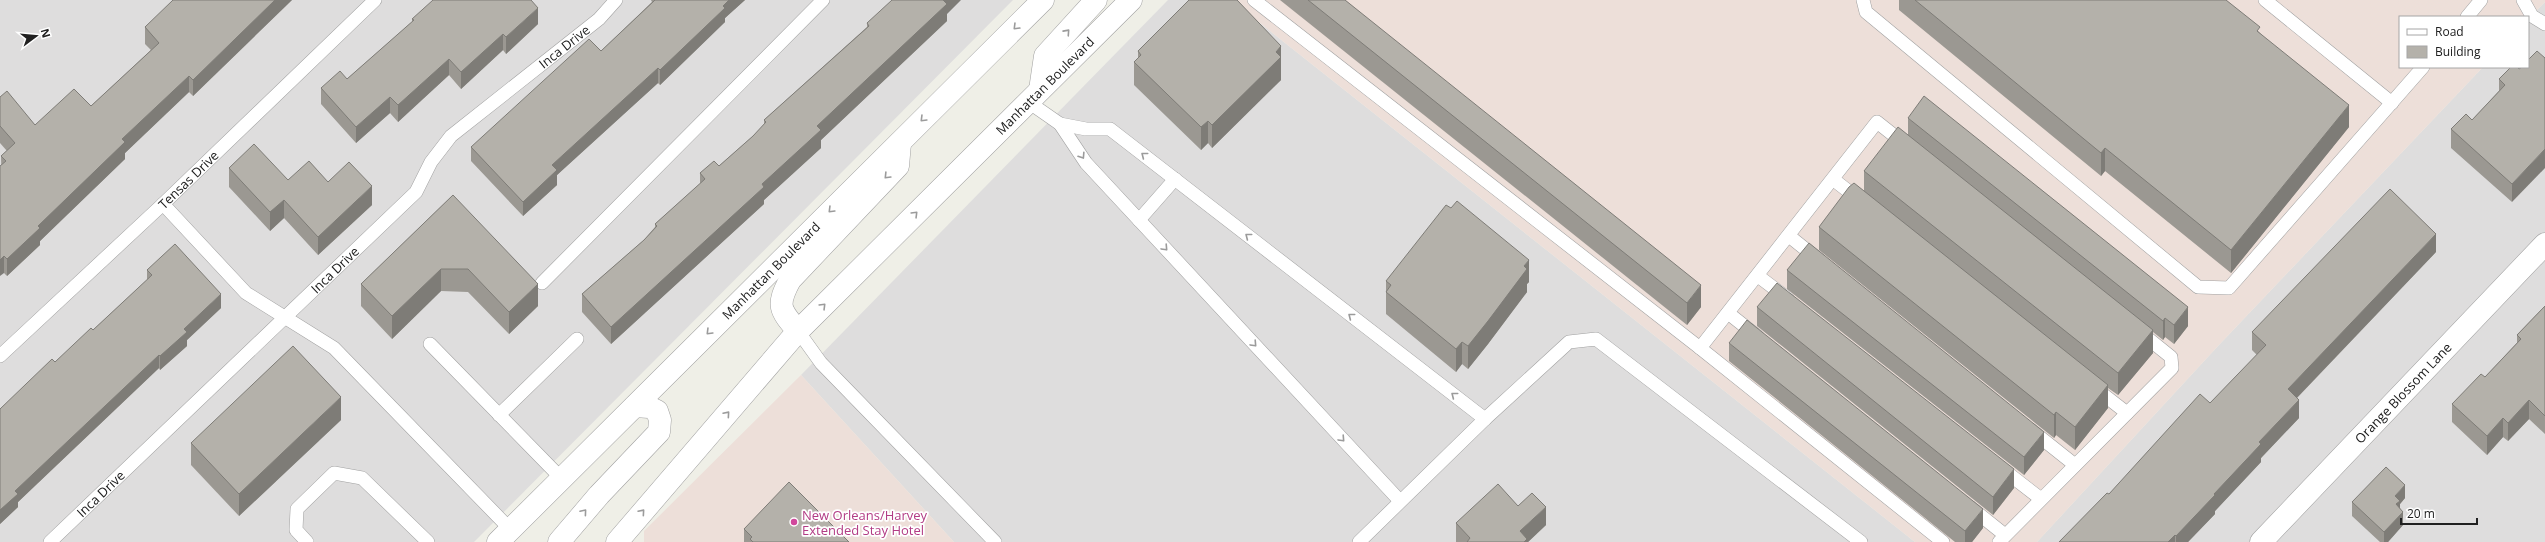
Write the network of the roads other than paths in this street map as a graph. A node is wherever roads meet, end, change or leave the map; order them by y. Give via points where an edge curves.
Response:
1 (374, 0) edge
2 (616, 0) edge
3 (823, 0) edge
4 (1043, 0) edge
5 (1096, 0) edge
6 (1131, 0) edge
7 (1254, 0) edge
8 (1863, 0) edge
9 (2265, 0) edge
10 (2481, 0) edge
11 (2523, 0) edge
12 (2469, 16) edge
13 (2545, 24) edge
14 (2422, 68) edge
15 (1034, 96) junction
16 (2392, 103) junction
17 (1060, 124) junction
18 (900, 141) junction
19 (1915, 152) edge
20 (1175, 179) junction
21 (1834, 180) junction
22 (163, 204) junction
23 (1871, 210) edge
24 (1139, 220) junction
25 (1789, 236) junction
26 (2545, 244) edge
27 (1826, 266) edge
28 (1758, 276) junction
29 (542, 283) dead end
30 (1795, 305) edge
31 (1728, 313) junction
32 (285, 318) junction
33 (2127, 322) edge
34 (798, 331) junction
35 (577, 339) dead end
36 (1765, 343) edge
37 (430, 344) dead end
38 (1700, 348) junction
39 (0, 356) edge
40 (2083, 378) edge
41 (635, 406) junction
42 (2127, 413) junction
43 (499, 415) junction
44 (1485, 419) junction
45 (2019, 421) edge
46 (1992, 460) edge
47 (2075, 466) junction
48 (562, 479) junction
49 (2041, 499) junction
50 (1400, 501) junction
51 (1962, 501) edge
52 (505, 536) edge
53 (2002, 539) edge
54 (50, 542) edge
55 (307, 542) edge
56 (428, 542) edge
57 (559, 542) edge
58 (617, 542) edge
59 (995, 542) edge
60 (1359, 542) edge
61 (1861, 542) edge
62 (1943, 542) edge
63 (2262, 542) edge

1 - 22 lane, Tensas Drive
2 - 32 lane, Inca Drive via 599,19 451,136 431,162 416,192
3 - 29 lane
4 -> 18 street, Manhattan Boulevard
15 -> 5 street via 1045,56
6 - 15 street, Manhattan Boulevard
7 - 38 lane
8 - 16 lane via 1866,12 2198,287 2229,288
9 - 16 lane
10 - 12 lane
11 - 13 lane via 2532,16
14 - 16 lane
15 - 17 lane
34 -> 15 street, Manhattan Boulevard
20 -> 17 lane via 1110,129 1086,129
17 -> 24 lane via 1086,163
18 -> 34 street via 898,166 814,253 790,280 784,291 781,308
18 -> 41 street, Manhattan Boulevard
19 - 21 lane via 1877,122
20 - 24 lane
44 -> 20 lane
21 - 23 lane
21 - 25 lane
22 - 32 lane via 246,293
22 - 39 lane, Tensas Drive
24 -> 50 lane
25 - 27 lane
25 - 28 lane
26 - 63 street, Orange Blossom Lane
28 - 30 lane
28 - 31 lane
31 - 36 lane
31 - 38 lane
32 - 52 lane via 334,348
32 - 54 lane, Inca Drive
33 - 42 lane via 2171,357 2172,368
58 -> 34 street, Manhattan Boulevard
34 - 59 lane via 821,363
35 - 43 lane
37 - 43 lane
38 - 62 lane
40 - 42 lane
41 - 48 street, Manhattan Boulevard
57 -> 41 street via 599,495 659,432 660,420 657,411 649,407
42 - 47 lane
43 - 48 lane
44 - 50 lane
44 - 61 lane via 1569,342 1596,339
45 - 47 lane
46 - 49 lane
47 - 49 lane
48 - 52 street, Manhattan Boulevard
49 - 53 lane
50 - 60 lane
51 - 53 lane
55 - 56 lane via 296,530 297,509 334,473 362,478

